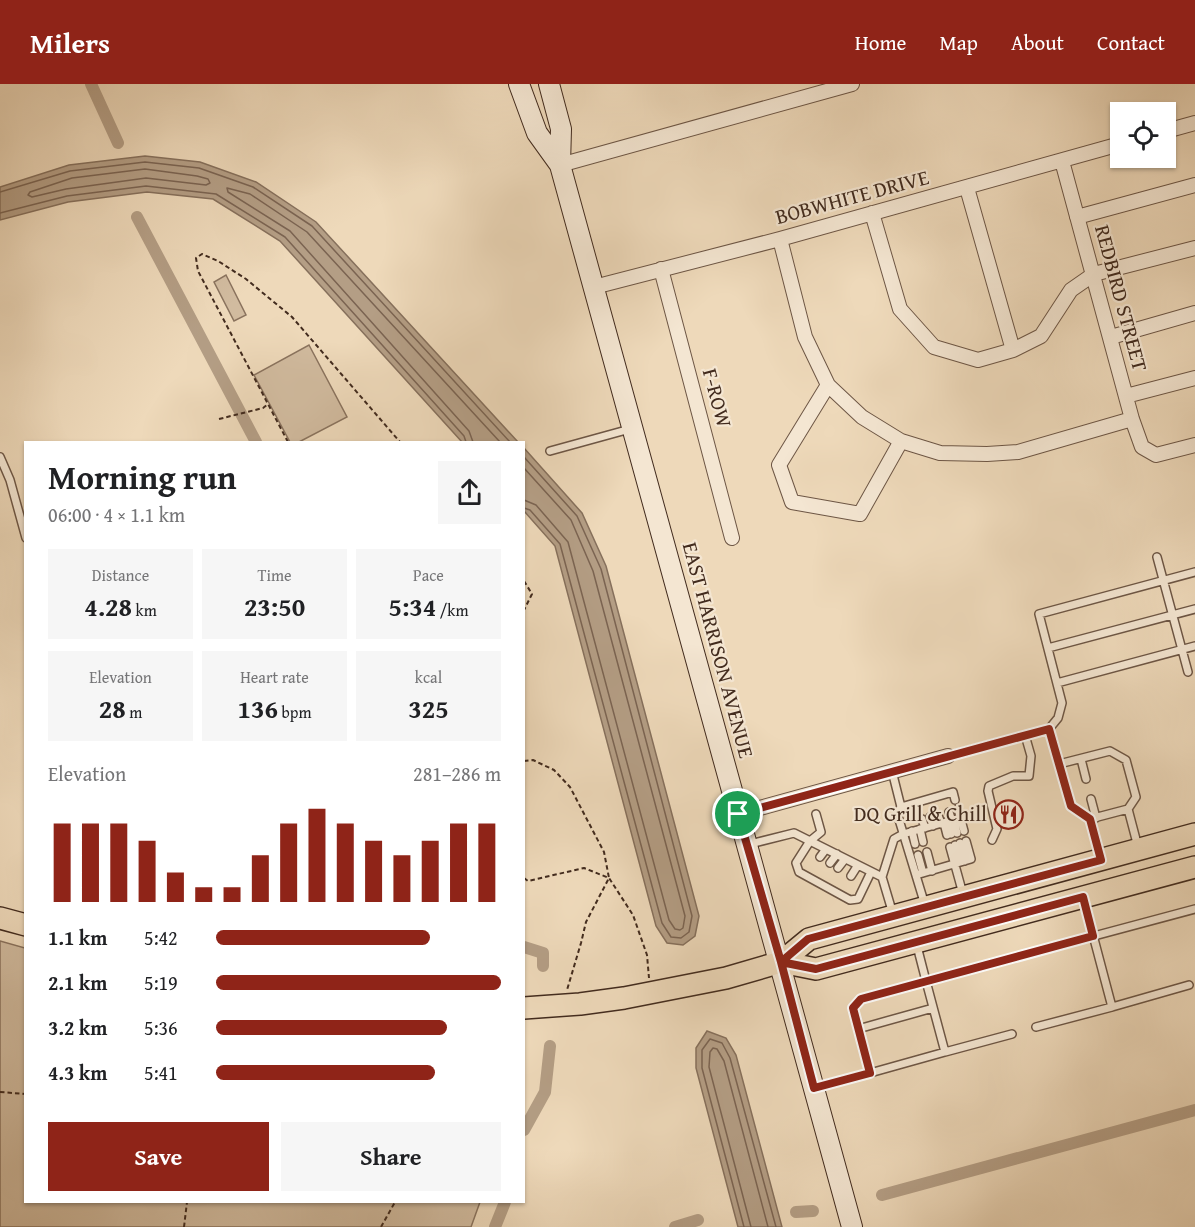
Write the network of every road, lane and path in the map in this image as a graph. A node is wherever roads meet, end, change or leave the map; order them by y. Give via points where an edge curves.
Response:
1 (519, 84) edge
2 (549, 84) edge
3 (852, 84) edge
4 (1195, 123) edge
5 (1176, 128) edge
6 (1110, 147) edge
7 (1062, 161) junction
8 (560, 165) junction
9 (1195, 185) edge
10 (967, 188) junction
11 (872, 213) junction
12 (1077, 217) junction
13 (780, 239) junction
14 (1195, 248) edge
15 (661, 269) junction
16 (1094, 274) junction
17 (594, 287) junction
18 (1195, 313) edge
19 (1111, 337) junction
20 (1013, 351) junction
21 (1195, 378) edge
22 (828, 385) junction
23 (1126, 396) junction
24 (268, 404) junction
25 (219, 419) dead end
26 (1132, 419) junction
27 (632, 429) junction
28 (287, 441) edge
29 (399, 441) edge
30 (900, 441) junction
31 (1195, 445) edge
32 (550, 451) dead end
33 (0, 458) edge
34 (24, 531) edge
35 (732, 538) dead end
36 (1157, 556) dead end
37 (1195, 572) edge
38 (1163, 581) junction
39 (525, 583) edge
40 (525, 608) edge
41 (1195, 609) edge
42 (1173, 615) junction
43 (1195, 646) edge
44 (1048, 648) junction
45 (1182, 649) junction
46 (1188, 672) dead end
47 (1057, 683) junction
48 (1049, 729) junction
49 (1026, 735) junction
50 (948, 756) joint
51 (1081, 759) junction
52 (525, 761) edge
53 (1059, 764) junction
54 (892, 771) junction
55 (1086, 779) dead end
56 (1091, 799) dead end
57 (955, 800) dead end
58 (901, 807) junction
59 (958, 809) dead end
60 (1128, 810) junction
61 (949, 812) dead end
62 (738, 814) junction
63 (816, 814) dead end
64 (938, 815) dead end
65 (930, 817) dead end
66 (1093, 818) junction
67 (922, 819) dead end
68 (947, 822) junction
69 (922, 829) junction
70 (912, 831) junction
71 (955, 833) dead end
72 (903, 834) junction
73 (1195, 834) edge
74 (992, 840) dead end
75 (810, 841) junction
76 (923, 842) dead end
77 (915, 844) dead end
78 (747, 845) junction
79 (826, 849) junction
80 (1139, 849) junction
81 (927, 852) dead end
82 (837, 854) junction
83 (918, 855) dead end
84 (820, 857) dead end
85 (845, 859) junction
86 (1101, 860) junction
87 (960, 862) junction
88 (830, 863) dead end
89 (858, 865) junction
90 (1195, 867) edge
91 (812, 868) dead end
92 (838, 868) dead end
93 (932, 870) junction
94 (870, 872) junction
95 (822, 874) dead end
96 (919, 874) junction
97 (806, 876) junction
98 (851, 876) dead end
99 (609, 878) junction
100 (882, 878) junction
101 (525, 879) edge
102 (831, 879) dead end
103 (818, 882) junction
104 (827, 887) junction
105 (845, 887) dead end
106 (840, 894) junction
107 (964, 897) junction
108 (1083, 897) junction
109 (925, 908) junction
110 (1195, 909) edge
111 (894, 916) junction
112 (0, 918) edge
113 (24, 924) edge
114 (1093, 936) junction
115 (916, 942) junction
116 (781, 962) junction
117 (926, 981) junction
118 (1189, 985) dead end
119 (650, 993) junction
120 (563, 1005) junction
121 (1112, 1006) junction
122 (525, 1008) edge
123 (933, 1008) junction
124 (1036, 1027) dead end
125 (858, 1029) junction
126 (1012, 1034) dead end
127 (945, 1052) junction
128 (870, 1073) junction
129 (814, 1088) junction
130 (0, 1092) edge
131 (24, 1094) edge
132 (187, 1203) edge
133 (394, 1203) edge
134 (184, 1227) edge
135 (381, 1227) edge
136 (852, 1227) edge

1 - 8 main road via 537,133
2 - 8 main road, EAST HARRISON AVENUE via 561,129
3 - 8 street
4 - 5 street
6 - 7 street, BOBWHITE DRIVE
7 - 10 street, BOBWHITE DRIVE
7 - 12 street, REDBIRD STREET
8 - 17 main road, EAST HARRISON AVENUE
9 - 12 street
10 - 11 street, BOBWHITE DRIVE
10 - 20 street
11 - 13 street, BOBWHITE DRIVE
11 - 20 street via 900,309 934,348 978,360
12 - 16 street, REDBIRD STREET
13 - 15 street, BOBWHITE DRIVE
13 - 22 street via 805,337
14 - 16 street
15 - 17 street, BOBWHITE DRIVE
15 - 35 street, F-ROW
16 - 19 street, REDBIRD STREET
16 - 20 street via 1071,290 1041,336
17 - 27 main road, EAST HARRISON AVENUE
18 - 19 street
19 - 23 street, REDBIRD STREET
21 - 23 street
22 - 30 street via 862,417
22 - 30 street via 779,465 792,502 860,514
23 - 26 street, REDBIRD STREET
24 - 25 path
24 - 28 path
24 - 29 path via 198,271 196,258 202,254 238,273 292,317
26 - 30 street via 1018,452 940,453
26 - 31 street, REDBIRD STREET via 1142,447 1156,455
27 - 32 lane
27 - 62 main road, EAST HARRISON AVENUE
33 - 34 lane
36 - 38 lane
37 - 38 lane
38 - 42 lane
38 - 44 lane via 1039,614
39 - 40 path via 532,594
41 - 42 lane
42 - 44 lane
42 - 45 lane
43 - 45 lane
44 - 47 lane
45 - 46 lane
45 - 47 lane
47 - 48 lane via 1062,703 1058,718
48 - 49 lane
48 - 53 lane
49 - 50 lane
49 - 74 lane via 1031,756 1029,776 1013,776 989,786 997,828
50 - 54 street
51 - 53 lane
51 - 55 lane
51 - 60 lane via 1110,751 1126,760 1136,797
52 - 99 path via 533,760 554,770 570,788 604,852
53 - 66 lane via 1071,806
54 - 58 lane
54 - 62 street
56 - 66 lane
57 - 58 lane via 953,792 945,799
58 - 72 lane via 897,813
59 - 68 lane
60 - 66 lane
60 - 80 lane
61 - 68 lane
62 - 78 main road, EAST HARRISON AVENUE
63 - 75 lane via 821,832
64 - 68 lane
65 - 68 lane
66 - 86 lane
67 - 69 lane
68 - 69 lane
68 - 71 lane
69 - 70 lane
69 - 76 lane
70 - 72 lane
70 - 77 lane
72 - 96 lane
72 - 100 lane via 894,839
73 - 80 main road
75 - 78 lane via 794,833
75 - 79 lane
75 - 97 lane via 796,863 799,872
78 - 116 main road, EAST HARRISON AVENUE
79 - 82 lane
79 - 84 lane
80 - 86 main road
81 - 93 lane
82 - 85 lane
82 - 88 lane
83 - 96 lane
85 - 89 lane
85 - 92 lane
86 - 107 main road
87 - 87 lane via 958,844 971,859
87 - 93 lane
87 - 107 lane
89 - 94 lane
89 - 98 lane
90 - 108 main road
91 - 97 lane
93 - 96 lane
94 - 100 lane
94 - 106 lane via 858,899 850,900
95 - 103 lane
96 - 109 lane
97 - 103 lane
99 - 101 path via 584,868
99 - 119 path via 633,915 647,955
99 - 120 path via 586,922
100 - 111 lane
102 - 104 lane
103 - 104 lane
104 - 106 lane
105 - 106 lane
107 - 109 main road
108 - 114 lane
108 - 115 main road
109 - 111 main road
110 - 114 lane
111 - 116 main road via 808,939
112 - 113 main road
114 - 117 lane
114 - 121 lane
115 - 116 main road via 816,969
115 - 117 lane
116 - 119 main road
116 - 129 main road, EAST HARRISON AVENUE
117 - 123 lane
117 - 125 lane via 861,999 853,1008
118 - 121 lane
119 - 120 main road
120 - 122 main road
121 - 124 lane
123 - 125 lane
123 - 127 lane
125 - 128 lane
126 - 127 lane
127 - 128 lane
128 - 129 lane
129 - 136 main road, EAST HARRISON AVENUE
130 - 131 path
132 - 134 path
133 - 135 path

